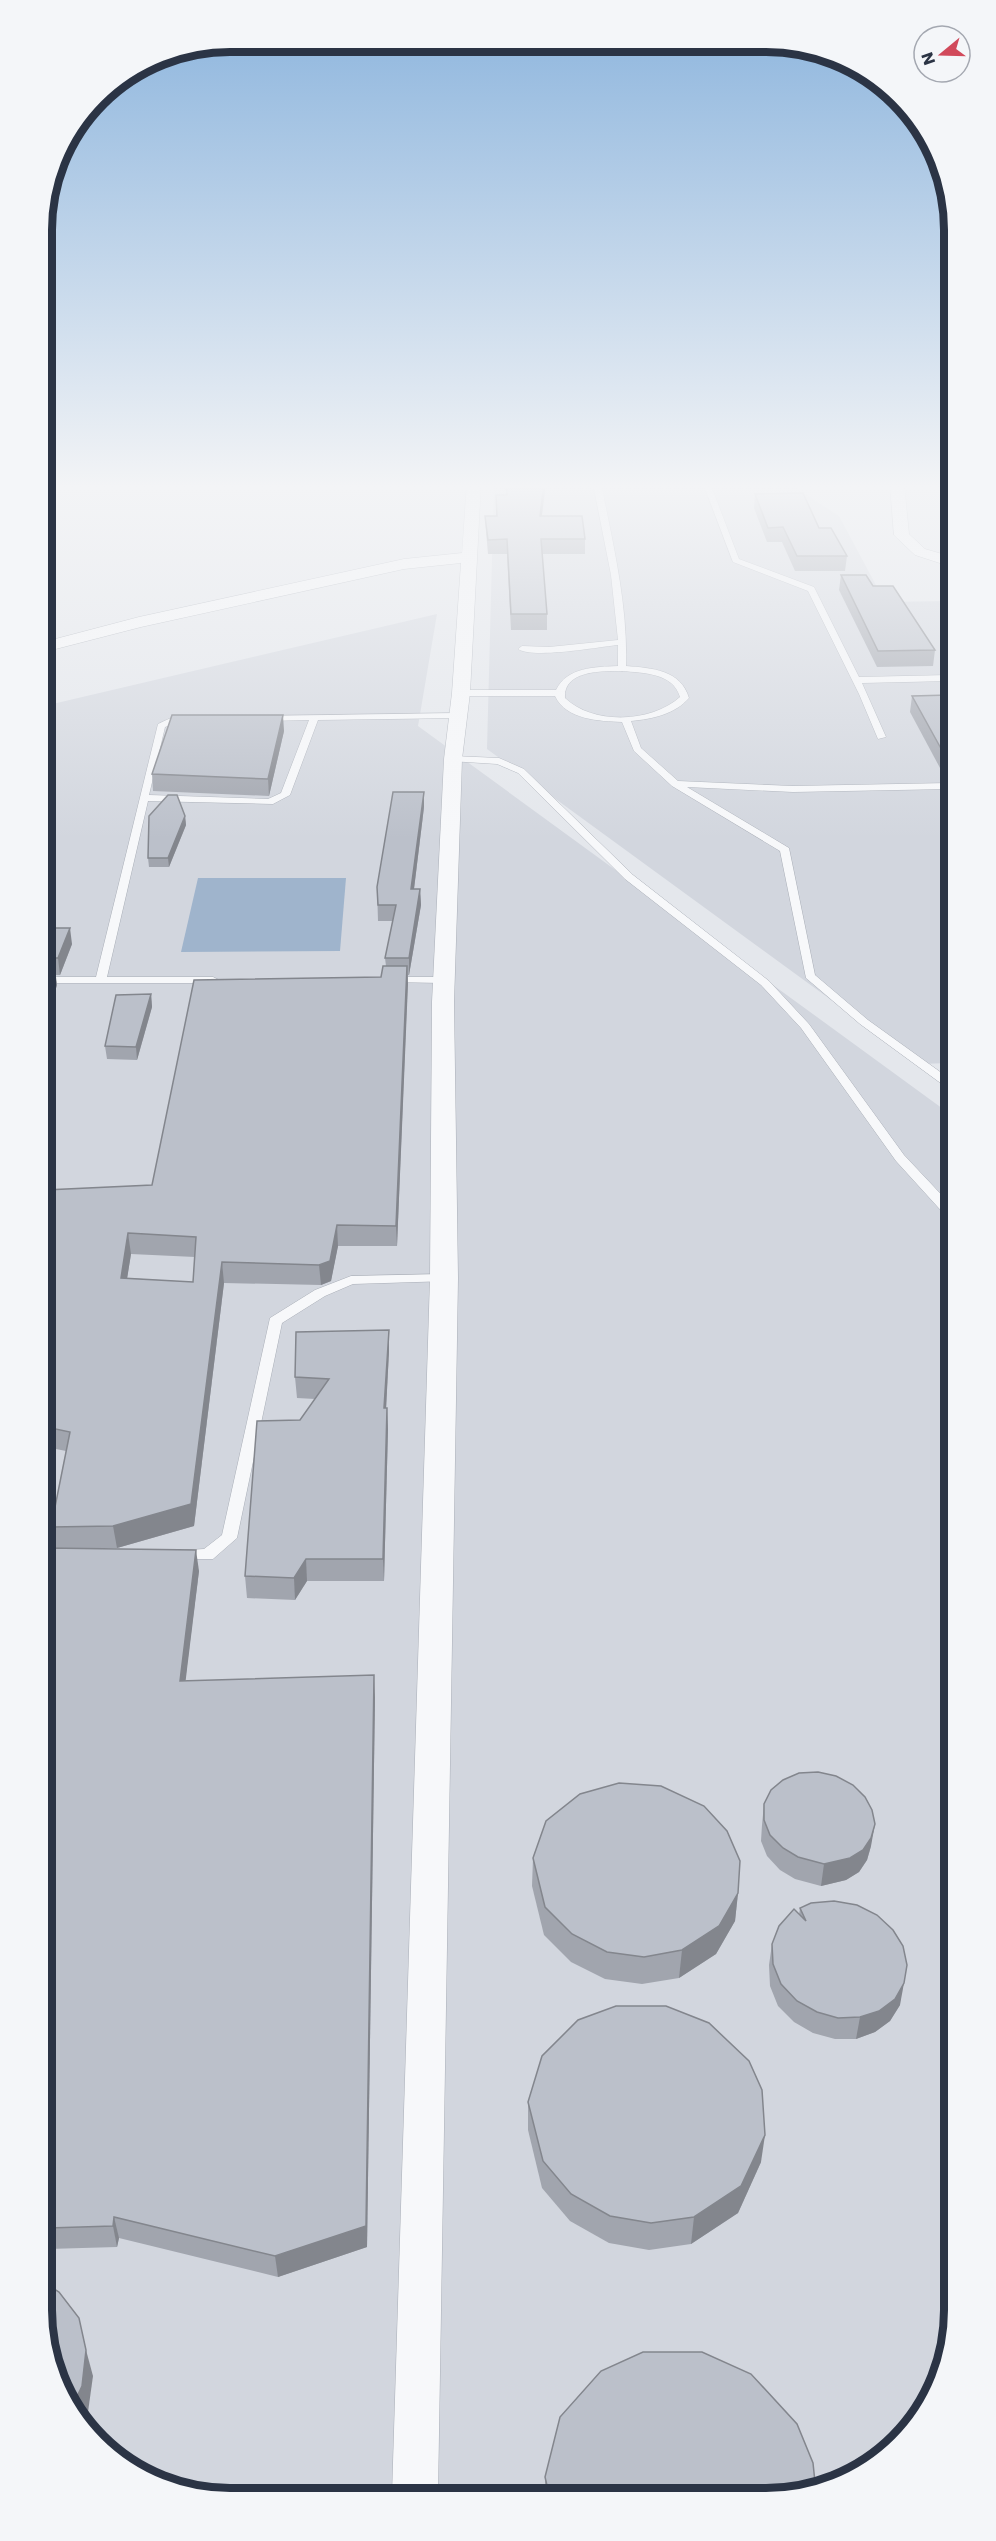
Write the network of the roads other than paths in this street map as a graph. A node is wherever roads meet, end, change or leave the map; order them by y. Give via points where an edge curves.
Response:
1 (233, 602) edge
2 (466, 602) edge
3 (617, 602) edge
4 (817, 602) edge
5 (624, 642) junction
6 (53, 644) edge
7 (522, 650) dead end
8 (622, 668) junction
9 (944, 678) edge
10 (856, 680) junction
11 (560, 693) junction
12 (459, 705) junction
13 (201, 718) edge
14 (257, 718) edge
15 (314, 718) junction
16 (626, 719) junction
17 (881, 737) dead end
18 (453, 759) junction
19 (675, 784) junction
20 (944, 786) edge
21 (144, 798) junction
22 (53, 980) edge
23 (102, 980) junction
24 (219, 980) edge
25 (384, 980) edge
26 (443, 980) junction
27 (944, 1079) edge
28 (944, 1205) edge
29 (444, 1278) junction
30 (161, 1555) edge
31 (416, 2488) edge

1 - 6 street
2 - 12 street
3 - 5 lane
4 - 10 lane
5 - 7 lane
5 - 8 lane
8 - 11 lane via 573,676 563,683
8 - 16 lane via 652,672 675,681 684,689 685,698 665,713
9 - 10 lane
10 - 17 lane
11 - 12 lane
11 - 16 lane via 570,707 585,714
12 - 15 lane
12 - 18 street
13 - 21 lane via 173,720 161,726
14 - 15 lane
15 - 21 lane via 285,795 279,800
16 - 19 lane via 637,749
18 - 26 street
18 - 28 lane via 499,761 521,771 629,877 765,983 804,1026 900,1158
19 - 20 lane via 793,789
19 - 27 lane via 785,850 810,976 864,1022
21 - 23 lane
22 - 23 lane
23 - 24 lane
25 - 26 lane
26 - 29 street
29 - 30 lane via 351,1280 320,1293 274,1321 229,1538 207,1555
29 - 31 street

